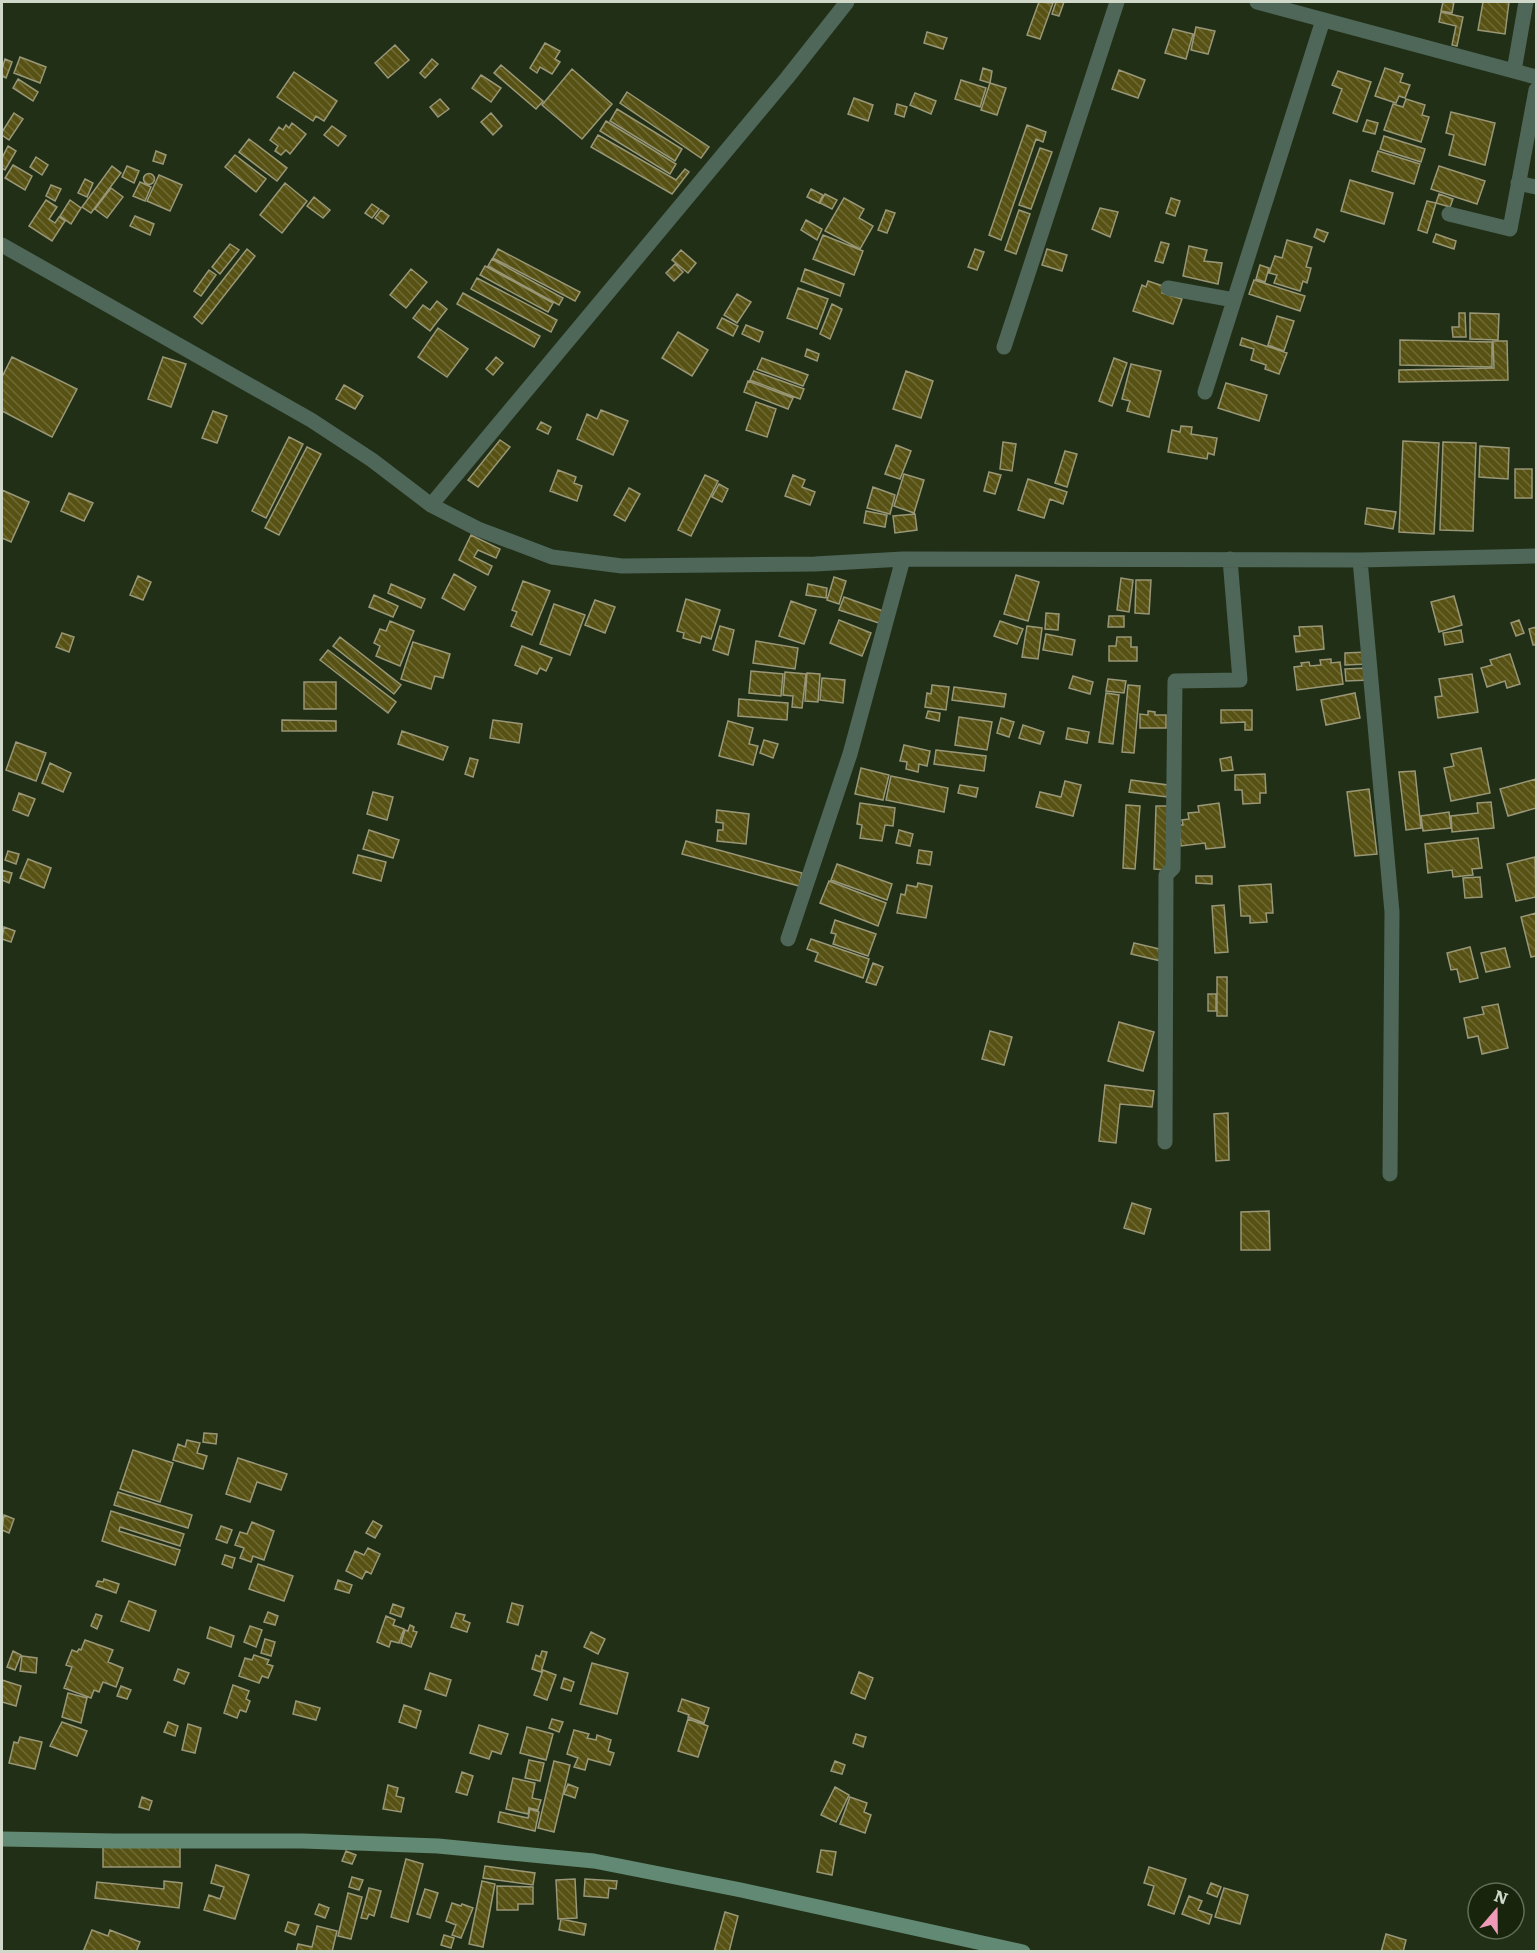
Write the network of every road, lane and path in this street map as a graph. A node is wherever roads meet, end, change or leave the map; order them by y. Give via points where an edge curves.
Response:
1 (847, 2) edge
2 (1117, 2) edge
3 (1257, 2) edge
4 (1526, 2) edge
5 (1323, 20) junction
6 (1514, 71) junction
7 (1536, 76) edge
8 (1536, 90) edge
9 (1518, 183) junction
10 (1536, 187) edge
11 (1449, 214) dead end
12 (2, 245) edge
13 (1168, 288) dead end
14 (1234, 300) junction
15 (1004, 347) dead end
16 (1204, 392) dead end
17 (431, 505) junction
18 (1536, 556) edge
19 (903, 559) junction
20 (1230, 559) junction
21 (1360, 560) junction
22 (788, 939) dead end
23 (1165, 1142) dead end
24 (1390, 1174) dead end
25 (2, 1839) edge
26 (1023, 1952) edge

1 - 17 street
2 - 15 street
3 - 5 street
4 - 6 street
5 - 6 street
5 - 14 street
6 - 7 street
8 - 9 street
9 - 10 street
9 - 11 street via 1510,229
12 - 17 street via 310,420
13 - 14 street
14 - 16 street
17 - 19 street via 478,529 552,557 622,566
18 - 21 street
19 - 20 street
19 - 22 street via 850,754
20 - 21 street
20 - 23 street via 1240,680 1175,681 1173,868 1166,876
21 - 24 street via 1392,912
25 - 26 street via 438,1846 594,1861

